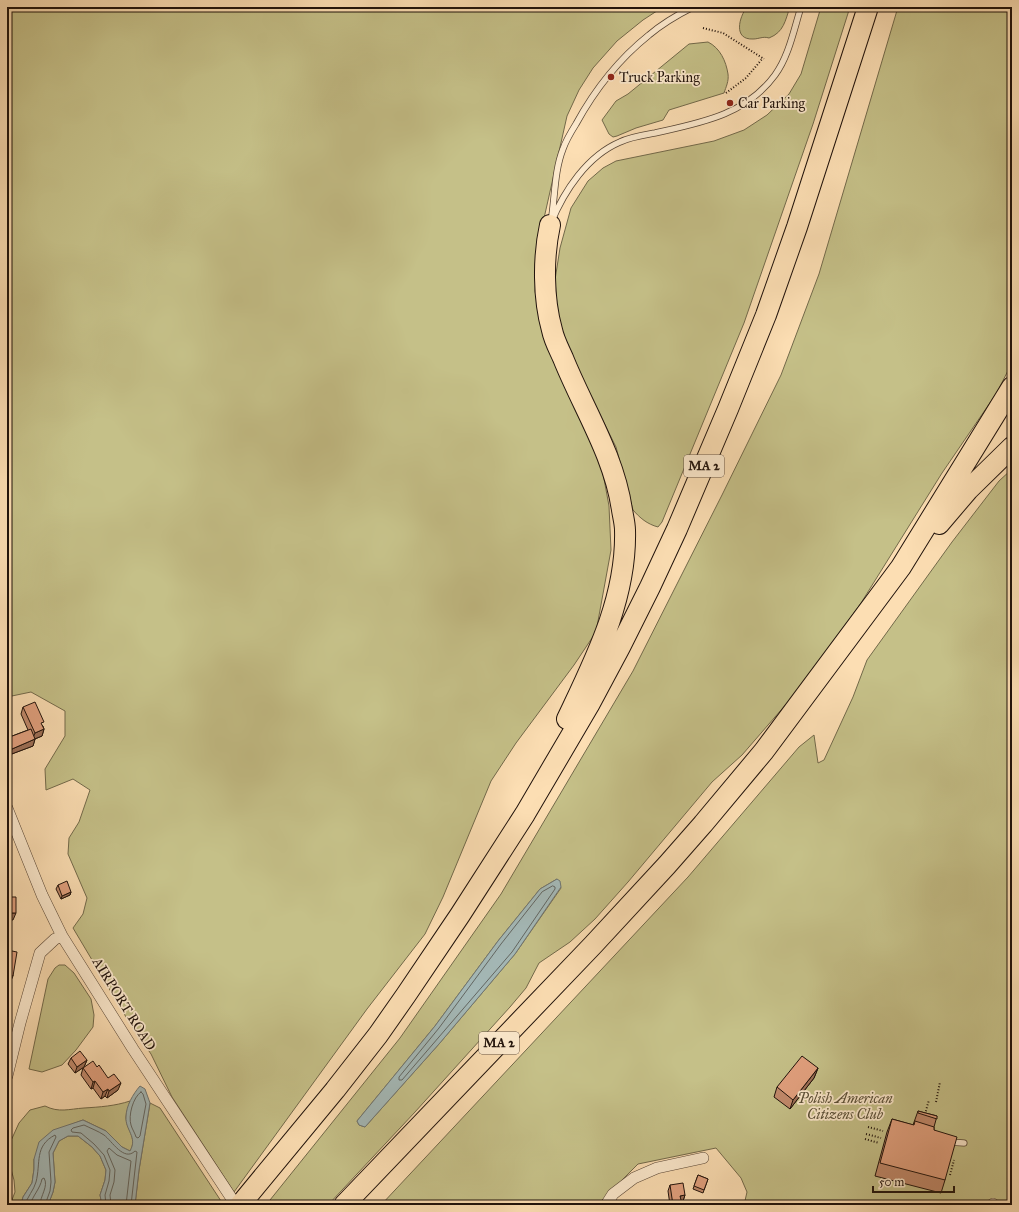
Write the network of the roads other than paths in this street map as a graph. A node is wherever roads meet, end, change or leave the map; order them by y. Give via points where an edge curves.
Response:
1 (692, 7) edge
2 (801, 7) edge
3 (868, 7) edge
4 (550, 225) junction
5 (1012, 387) edge
6 (1012, 447) edge
7 (901, 568) junction
8 (7, 808) edge
9 (519, 824) junction
10 (62, 936) junction
11 (7, 1076) edge
12 (944, 1140) edge
13 (964, 1143) dead end
14 (703, 1158) dead end
15 (242, 1201) edge
16 (344, 1205) edge
17 (606, 1205) edge

1 - 4 lane via 649,35 596,91 563,148
2 - 4 lane via 783,62 776,74 755,96 730,112 621,141 606,149 594,158 574,182
3 - 9 highway, MA 2 via 785,264 680,522 620,647
4 - 9 highway via 545,282 552,331 615,475 625,529 625,554 615,606 602,642
5 - 7 highway, MA 2
6 - 7 highway via 968,490
7 - 16 highway, MA 2 via 764,751 703,824 593,945
8 - 10 street, AIRPORT ROAD via 42,895
9 - 15 highway, MA 2 via 378,1035
10 - 11 street via 40,953
10 - 15 street, AIRPORT ROAD via 133,1049
12 - 13 lane
14 - 17 street via 658,1168 634,1178 613,1194

